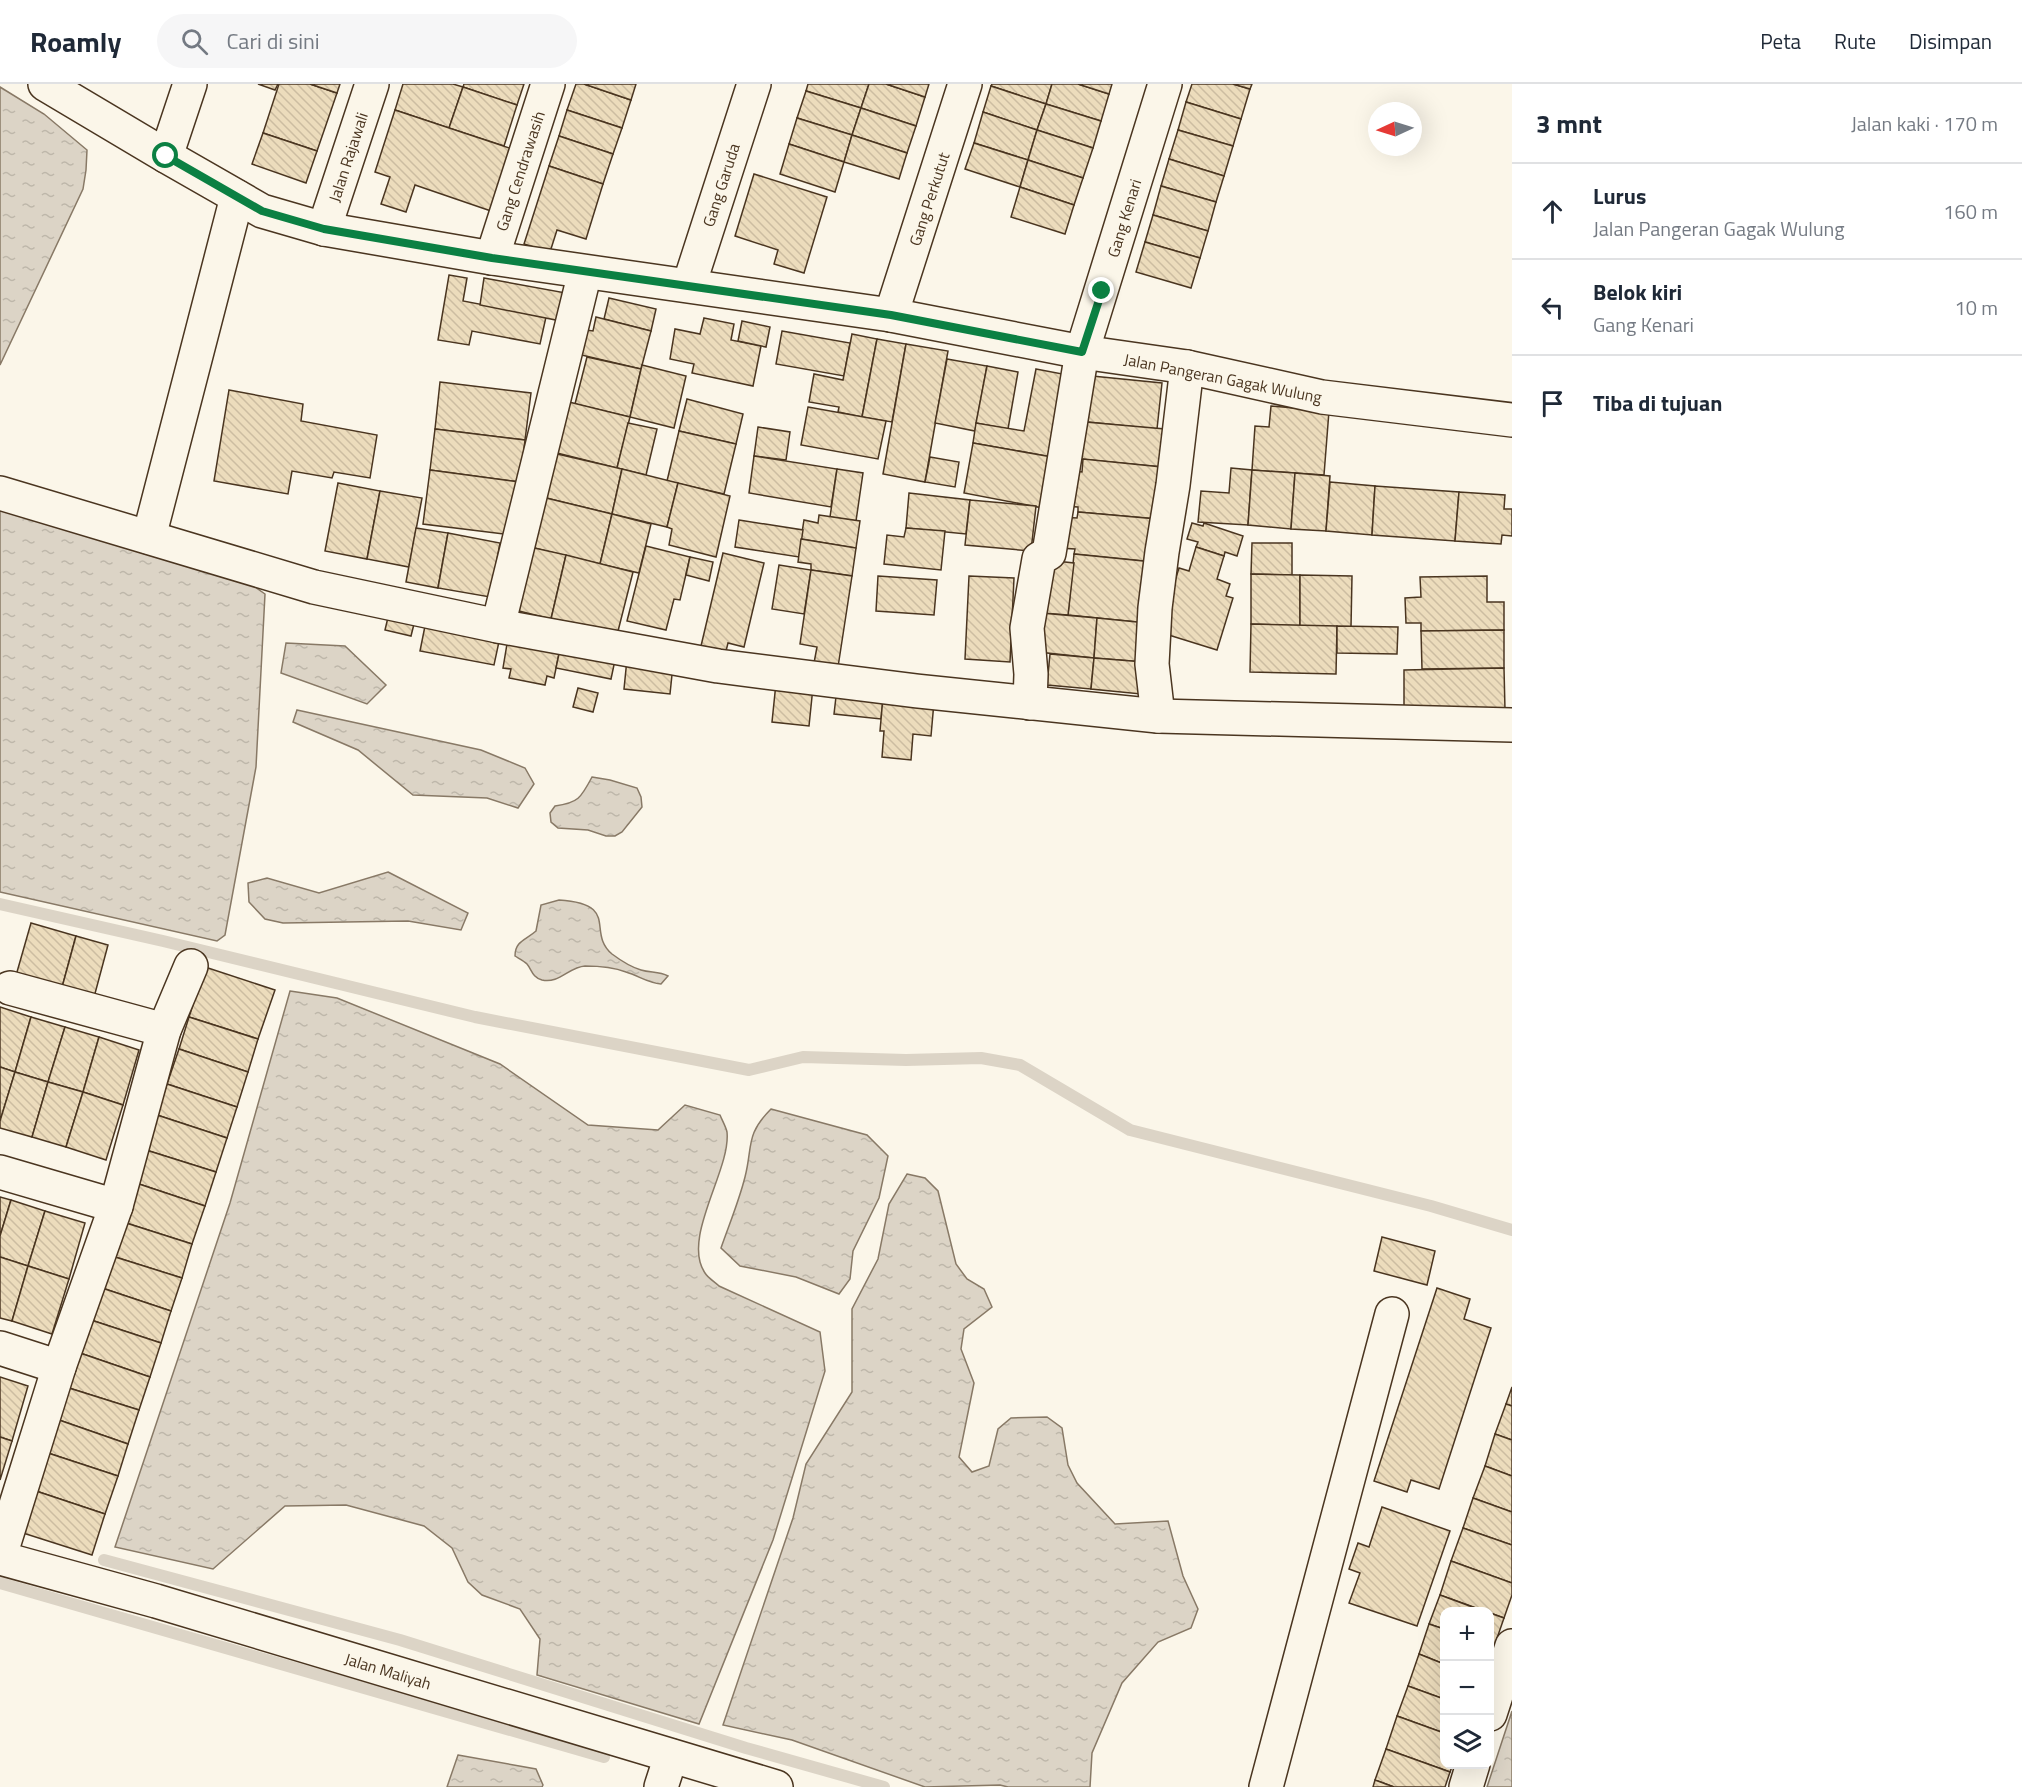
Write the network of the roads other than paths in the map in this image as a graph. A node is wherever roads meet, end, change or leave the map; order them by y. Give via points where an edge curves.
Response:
1 (45, 84) edge
2 (190, 84) edge
3 (372, 84) edge
4 (548, 84) edge
5 (753, 84) edge
6 (965, 84) edge
7 (1165, 84) edge
8 (166, 156) junction
9 (237, 197) junction
10 (324, 229) junction
11 (492, 258) junction
12 (585, 272) junction
13 (689, 285) junction
14 (891, 315) junction
15 (1082, 352) junction
16 (1188, 367) junction
17 (1512, 420) edge
18 (0, 493) edge
19 (149, 537) junction
20 (498, 626) junction
21 (1030, 703) junction
22 (1158, 716) junction
23 (1512, 725) edge
24 (191, 966) dead end
25 (10, 988) dead end
26 (164, 1030) junction
27 (0, 1172) edge
28 (116, 1206) junction
29 (1392, 1314) dead end
30 (0, 1348) edge
31 (59, 1367) junction
32 (1, 1554) edge
33 (1512, 1646) edge
34 (1494, 1702) edge
35 (671, 1756) junction
36 (1471, 1769) edge
37 (661, 1787) edge
38 (776, 1787) edge
39 (1266, 1787) edge
40 (1466, 1787) edge

1 - 8 street, Jalan Pangeran Gagak Wulung
2 - 8 street
3 - 10 street, Jalan Rajawali
4 - 11 street, Gang Cendrawasih
5 - 13 street, Gang Garuda
6 - 14 street, Gang Perkutut
7 - 15 street, Gang Kenari
8 - 9 street, Jalan Pangeran Gagak Wulung
9 - 10 street, Jalan Pangeran Gagak Wulung via 262,211
9 - 19 street
10 - 11 street, Jalan Pangeran Gagak Wulung
11 - 12 street, Jalan Pangeran Gagak Wulung
12 - 13 street, Jalan Pangeran Gagak Wulung
12 - 20 street
13 - 14 street, Jalan Pangeran Gagak Wulung
14 - 15 street, Jalan Pangeran Gagak Wulung
15 - 16 street, Jalan Pangeran Gagak Wulung
15 - 21 street, Gang Kenari via 1049,553 1039,559 1027,628
16 - 17 street, Jalan Pangeran Gagak Wulung via 1322,397
16 - 22 street via 1155,608 1152,664
18 - 19 street
19 - 20 street via 314,587
20 - 21 street via 718,666
21 - 22 street
22 - 23 street
24 - 26 street
25 - 26 street
26 - 28 street
27 - 28 street
28 - 31 street
29 - 39 street
30 - 31 street
31 - 32 street
32 - 35 street, Jalan Maliyah
33 - 34 street
35 - 37 street
35 - 38 street, Jalan Maliyah
36 - 40 street

